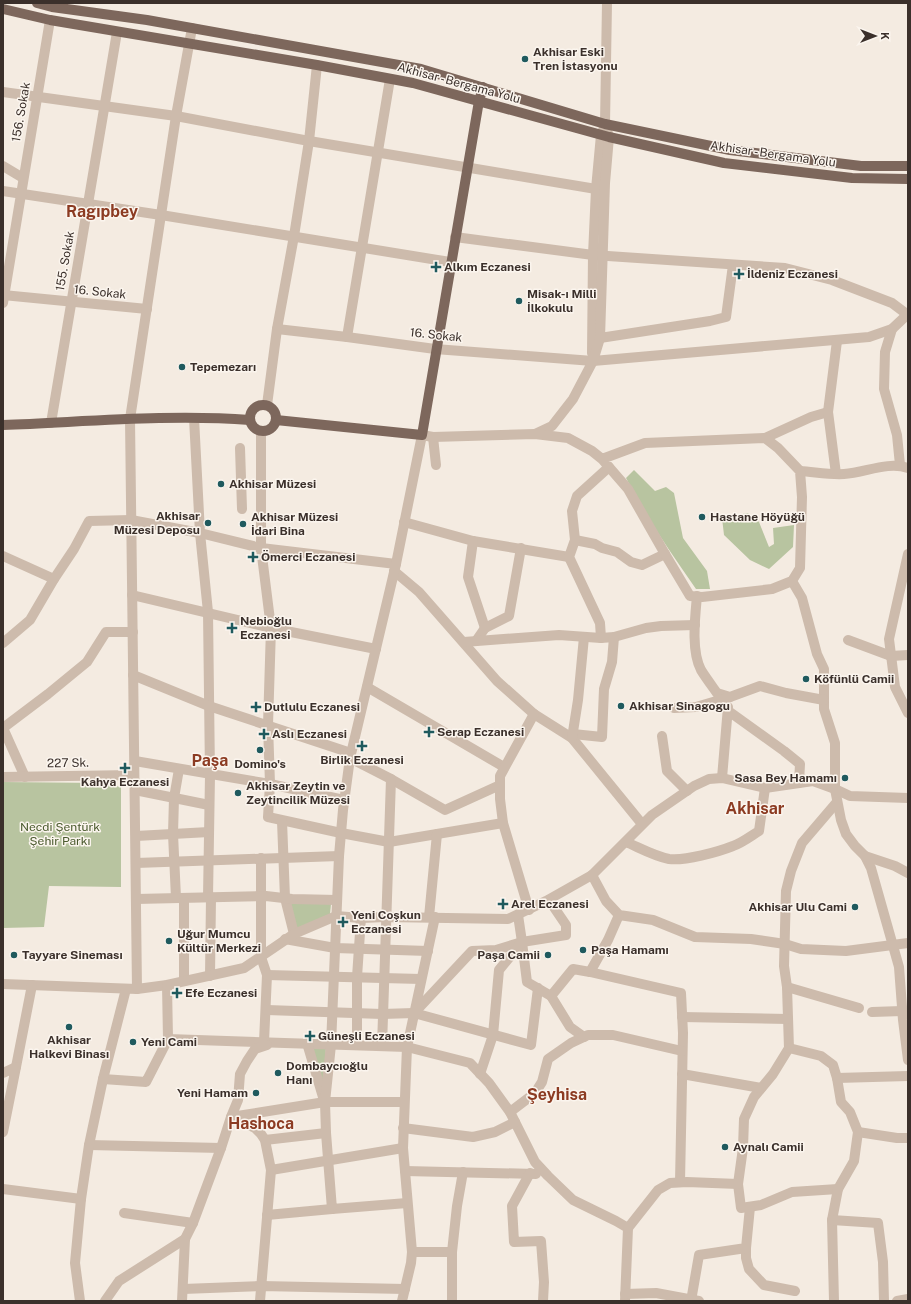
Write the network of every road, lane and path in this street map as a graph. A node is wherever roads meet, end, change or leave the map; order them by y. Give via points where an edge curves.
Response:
1 (37, 3) edge
2 (607, 3) edge
3 (3, 9) edge
4 (50, 20) junction
5 (192, 28) junction
6 (117, 32) junction
7 (189, 43) junction
8 (318, 65) junction
9 (390, 79) junction
10 (483, 87) junction
11 (3, 92) edge
12 (37, 97) junction
13 (478, 101) junction
14 (105, 107) junction
15 (176, 116) junction
16 (605, 124) junction
17 (605, 136) junction
18 (309, 141) junction
19 (378, 152) junction
20 (3, 166) edge
21 (908, 166) edge
22 (467, 168) junction
23 (23, 178) junction
24 (908, 179) edge
25 (596, 189) junction
26 (3, 191) edge
27 (21, 194) junction
28 (87, 204) junction
29 (161, 215) junction
30 (294, 236) junction
31 (455, 237) junction
32 (362, 248) junction
33 (598, 255) junction
34 (450, 262) junction
35 (733, 264) junction
36 (3, 298) edge
37 (71, 302) junction
38 (147, 309) junction
39 (908, 314) edge
40 (277, 329) junction
41 (892, 329) junction
42 (347, 336) junction
43 (600, 338) junction
44 (837, 341) junction
45 (435, 349) junction
46 (593, 361) junction
47 (267, 405) junction
48 (828, 412) junction
49 (194, 418) junction
50 (130, 419) junction
51 (250, 420) junction
52 (276, 420) junction
53 (51, 423) junction
54 (3, 425) edge
55 (261, 431) junction
56 (535, 434) junction
57 (422, 435) junction
58 (433, 437) junction
59 (765, 438) junction
60 (240, 448) dead end
61 (602, 459) junction
62 (436, 465) dead end
63 (609, 467) junction
64 (904, 467) edge
65 (800, 471) junction
66 (836, 474) junction
67 (242, 510) dead end
68 (131, 520) junction
69 (404, 522) junction
70 (200, 533) junction
71 (576, 540) junction
72 (473, 541) junction
73 (261, 548) junction
74 (521, 548) junction
75 (665, 554) junction
76 (908, 554) edge
77 (3, 556) edge
78 (569, 557) junction
79 (395, 567) junction
80 (54, 579) junction
81 (792, 581) junction
82 (132, 595) junction
83 (697, 596) junction
84 (208, 612) junction
85 (695, 624) junction
86 (271, 628) junction
87 (485, 628) junction
88 (133, 632) junction
89 (584, 637) junction
90 (614, 637) junction
91 (601, 638) junction
92 (848, 640) dead end
93 (476, 641) junction
94 (464, 642) junction
95 (3, 643) edge
96 (376, 649) junction
97 (908, 654) edge
98 (891, 656) junction
99 (133, 675) junction
100 (367, 687) junction
101 (730, 697) junction
102 (824, 700) junction
103 (209, 706) junction
104 (674, 708) dead end
105 (727, 710) junction
106 (908, 713) edge
107 (534, 714) junction
108 (268, 725) junction
109 (3, 728) edge
110 (573, 736) junction
111 (662, 736) dead end
112 (351, 756) junction
113 (135, 761) junction
114 (504, 767) junction
115 (179, 769) junction
116 (134, 775) junction
117 (210, 775) junction
118 (3, 777) edge
119 (25, 777) junction
120 (722, 778) junction
121 (391, 779) junction
122 (799, 783) junction
123 (270, 784) junction
124 (500, 785) junction
125 (765, 788) junction
126 (835, 789) junction
127 (135, 790) junction
128 (687, 791) junction
129 (174, 798) junction
130 (908, 798) edge
131 (344, 800) junction
132 (837, 802) junction
133 (210, 805) junction
134 (282, 821) junction
135 (503, 823) junction
136 (642, 824) junction
137 (209, 832) junction
138 (341, 833) junction
139 (173, 834) junction
140 (437, 834) junction
141 (136, 836) junction
142 (389, 842) junction
143 (626, 842) junction
144 (339, 856) junction
145 (865, 856) junction
146 (283, 857) junction
147 (261, 858) junction
148 (208, 860) junction
149 (175, 861) junction
150 (136, 863) junction
151 (908, 873) edge
152 (592, 875) junction
153 (262, 896) junction
154 (209, 897) junction
155 (285, 898) junction
156 (136, 899) junction
157 (180, 900) junction
158 (337, 900) junction
159 (549, 900) junction
160 (529, 910) junction
161 (518, 915) junction
162 (619, 915) junction
163 (336, 916) junction
164 (386, 916) junction
165 (432, 917) junction
166 (361, 918) junction
167 (290, 937) junction
168 (522, 942) junction
169 (908, 943) edge
170 (785, 944) junction
171 (893, 945) junction
172 (335, 948) junction
173 (359, 949) junction
174 (384, 950) junction
175 (428, 950) junction
176 (261, 957) junction
177 (590, 972) junction
178 (267, 975) junction
179 (210, 976) junction
180 (334, 976) junction
181 (358, 977) junction
182 (384, 979) junction
183 (421, 979) junction
184 (184, 981) junction
185 (3, 984) edge
186 (32, 985) junction
187 (166, 985) junction
188 (787, 986) junction
189 (538, 988) junction
190 (126, 989) junction
191 (137, 989) junction
192 (551, 996) junction
193 (859, 1008) dead end
194 (267, 1010) junction
195 (902, 1011) junction
196 (332, 1012) junction
197 (872, 1012) dead end
198 (357, 1013) junction
199 (414, 1013) junction
200 (382, 1014) junction
201 (682, 1017) junction
202 (788, 1019) junction
203 (493, 1035) junction
204 (584, 1037) junction
205 (168, 1039) junction
206 (269, 1042) junction
207 (307, 1043) junction
208 (330, 1044) junction
209 (358, 1045) junction
210 (382, 1046) junction
211 (407, 1047) junction
212 (789, 1048) junction
213 (682, 1051) junction
214 (908, 1060) edge
215 (16, 1067) junction
216 (3, 1072) edge
217 (480, 1074) junction
218 (682, 1074) junction
219 (908, 1076) edge
220 (837, 1078) junction
221 (103, 1079) junction
222 (761, 1088) junction
223 (325, 1102) junction
224 (404, 1102) junction
225 (510, 1112) junction
226 (231, 1117) junction
227 (515, 1122) junction
228 (403, 1128) junction
229 (3, 1132) edge
230 (858, 1132) junction
231 (326, 1133) junction
232 (908, 1138) edge
233 (265, 1140) junction
234 (89, 1145) junction
235 (221, 1148) junction
236 (403, 1148) junction
237 (328, 1160) junction
238 (271, 1170) junction
239 (404, 1171) junction
240 (463, 1172) junction
241 (530, 1173) junction
242 (548, 1176) junction
243 (680, 1182) junction
244 (738, 1184) junction
245 (838, 1189) junction
246 (3, 1190) edge
247 (81, 1199) junction
248 (407, 1203) junction
249 (750, 1207) junction
250 (332, 1209) junction
251 (124, 1213) dead end
252 (267, 1215) junction
253 (832, 1220) junction
254 (193, 1223) junction
255 (628, 1228) junction
256 (185, 1239) junction
257 (746, 1248) junction
258 (412, 1252) junction
259 (452, 1252) junction
260 (262, 1286) junction
261 (405, 1289) junction
262 (183, 1290) junction
263 (795, 1291) dead end
264 (625, 1297) edge
265 (908, 1299) edge
266 (694, 1300) edge
267 (80, 1301) edge
268 (105, 1301) edge
269 (182, 1301) edge
270 (260, 1301) edge
271 (402, 1301) edge
272 (452, 1301) edge
273 (543, 1301) edge
274 (834, 1301) edge
275 (884, 1301) edge
276 (897, 1301) edge

1 - 5 main road, Akhisar - Bergama Yolu
2 - 16 street
3 - 4 main road, Akhisar - Bergama Yolu
4 - 6 main road, Akhisar - Bergama Yolu
4 - 12 street, 156. Sokak
5 - 7 street
5 - 10 main road, Akhisar - Bergama Yolu via 421,68
6 - 7 main road, Akhisar - Bergama Yolu
6 - 14 street, 155. Sokak
7 - 8 main road, Akhisar - Bergama Yolu
7 - 15 street
8 - 9 main road, Akhisar - Bergama Yolu
8 - 18 street
9 - 13 main road, Akhisar - Bergama Yolu
9 - 19 street
10 - 13 main road
10 - 16 main road, Akhisar - Bergama Yolu
11 - 12 street
12 - 14 street
12 - 23 street, 156. Sokak
13 - 17 main road, Akhisar - Bergama Yolu
13 - 22 main road
14 - 15 street
14 - 28 street, 155. Sokak
15 - 18 street
15 - 29 street
16 - 17 street
16 - 21 main road, Akhisar - Bergama Yolu via 730,150 860,166
17 - 24 main road, Akhisar - Bergama Yolu via 724,163 852,178
17 - 25 street
17 - 33 street
18 - 19 street
18 - 30 street
19 - 22 street
19 - 32 street
20 - 23 street
22 - 25 street
22 - 31 main road
23 - 27 street, 156. Sokak
25 - 33 street
26 - 27 street
27 - 28 street
27 - 36 street, 156. Sokak
28 - 29 street
28 - 37 street, 155. Sokak
29 - 30 street
29 - 38 street
30 - 32 street
30 - 40 street
31 - 33 street
31 - 34 main road
32 - 34 street
32 - 42 street
33 - 35 street
33 - 43 street
33 - 46 street
34 - 45 main road
35 - 39 street via 785,268 832,280 892,302
35 - 43 street via 726,317 710,322
36 - 37 street, 16. Sokak
37 - 38 street, 16. Sokak
37 - 53 street, 155. Sokak
38 - 50 street
39 - 41 street
40 - 42 street, 16. Sokak
40 - 47 street
41 - 44 street, 16. Sokak via 869,337
41 - 64 street via 885,352 884,389
42 - 45 street, 16. Sokak
43 - 46 street
44 - 46 street, 16. Sokak
44 - 48 street
45 - 46 street, 16. Sokak
45 - 57 main road
46 - 56 street via 574,398 552,426
47 - 51 main road via 255,407
47 - 52 main road via 273,409
48 - 59 street
48 - 66 street
49 - 50 main road
49 - 51 main road
49 - 70 street
50 - 53 main road
50 - 68 street
51 - 55 main road via 254,427
52 - 55 main road via 269,430
52 - 57 main road
53 - 54 main road
55 - 73 street
56 - 58 street
56 - 61 street via 568,438
57 - 58 street
57 - 69 street
58 - 62 street
59 - 61 street via 645,443
59 - 65 street
60 - 67 street via 246,480
61 - 63 street
63 - 71 street via 577,496 572,511
63 - 75 street via 628,489
64 - 66 street via 883,467
65 - 66 street
65 - 81 street via 800,568
68 - 70 street
68 - 80 street via 89,521
68 - 82 street
69 - 72 street
69 - 79 street
70 - 73 street
70 - 84 street
71 - 75 street via 617,552 631,562 642,565
71 - 78 street
72 - 74 street
72 - 87 street via 468,577
73 - 79 street
73 - 86 street
74 - 78 street
74 - 87 street via 509,616
75 - 83 street via 690,596
76 - 98 street via 889,639
77 - 80 street
78 - 91 street via 600,623
79 - 94 street
79 - 96 street
80 - 95 street via 30,620
81 - 83 street via 772,589
81 - 102 street via 802,598 817,654 824,669
82 - 84 street
82 - 88 street
83 - 85 street
84 - 86 street
84 - 103 street
85 - 90 street via 646,628
85 - 101 street via 695,646 700,669 717,693
86 - 96 street
86 - 108 street
87 - 93 street
88 - 99 street
88 - 109 street via 106,632 87,662
89 - 91 street
89 - 93 street via 559,635
89 - 110 street
90 - 91 street
90 - 110 street via 612,662 604,689 602,737
92 - 98 street
93 - 94 street
94 - 107 street via 497,681
96 - 100 street
97 - 98 street
98 - 106 street via 895,687
99 - 103 street
99 - 113 street
100 - 112 street
100 - 114 street
101 - 102 street via 760,686
101 - 104 street via 696,707
101 - 105 street
102 - 126 street via 824,709 835,743
103 - 108 street
103 - 117 street
105 - 120 street
105 - 122 street via 800,764
107 - 110 street
107 - 114 street
108 - 112 street
108 - 123 street
109 - 119 street
110 - 136 street
111 - 128 street via 667,771
112 - 121 street
112 - 131 street
113 - 115 street
113 - 116 street
114 - 124 street
115 - 117 street
115 - 129 street
116 - 119 street, 227 Sk.
116 - 127 street
117 - 123 street
117 - 133 street
118 - 119 street, 227 Sk.
120 - 125 street
120 - 128 street via 709,780
121 - 124 street via 445,810
121 - 142 street
122 - 125 street
122 - 126 street via 813,781
123 - 131 street
123 - 134 street via 268,817
124 - 135 street
125 - 143 street via 760,831 734,846 716,852 670,859
126 - 130 street via 850,796
126 - 132 street
127 - 129 street
127 - 141 street
128 - 136 street
129 - 133 street
129 - 139 street
131 - 138 street
132 - 145 street via 846,834
132 - 170 street via 802,843 791,871 786,891
133 - 137 street
134 - 138 street
134 - 146 street
135 - 140 street
135 - 160 street
136 - 143 street
137 - 139 street
137 - 148 street
138 - 142 street
138 - 144 street
139 - 141 street
139 - 149 street
140 - 142 street
140 - 165 street
141 - 150 street
142 - 164 street
143 - 152 street
144 - 146 street
144 - 158 street
145 - 151 street
145 - 171 street via 871,868
146 - 147 street
146 - 155 street
147 - 148 street
147 - 153 street
148 - 149 street
148 - 154 street
149 - 150 street
149 - 157 street
150 - 156 street
152 - 159 street
152 - 162 street via 606,901
153 - 154 street
153 - 155 street
153 - 176 street
154 - 157 street
154 - 179 street
155 - 158 street
155 - 167 street
156 - 157 street
156 - 191 street
157 - 184 street
158 - 163 street
159 - 160 street
159 - 168 street via 566,925 566,935
160 - 161 street
161 - 165 street via 508,919
161 - 168 street
162 - 170 street via 653,920 695,938 751,939
162 - 177 street
163 - 166 street
163 - 167 street
163 - 172 street
164 - 165 street
164 - 166 street
164 - 174 street
165 - 175 street
166 - 173 street
167 - 172 street
167 - 176 street
168 - 189 street via 527,982
168 - 199 street via 496,950 472,951
168 - 203 street via 499,970
169 - 171 street
170 - 171 street via 801,949 846,950
170 - 188 street via 784,966
171 - 195 street via 899,968
172 - 173 street
172 - 180 street
173 - 174 street
173 - 181 street
174 - 175 street
174 - 182 street
175 - 183 street
176 - 178 street
176 - 179 street via 244,968
177 - 192 street via 573,969
177 - 201 street via 681,993
178 - 180 street
178 - 194 street
179 - 184 street
180 - 181 street
180 - 196 street
181 - 182 street
181 - 198 street
182 - 183 street
182 - 200 street
183 - 199 street
184 - 187 street
185 - 186 street
186 - 190 street
186 - 215 street
187 - 191 street
187 - 205 street
188 - 193 street
188 - 202 street
189 - 192 street
189 - 203 street via 531,1045
190 - 191 street
190 - 221 street
192 - 204 street via 570,1027
194 - 196 street
194 - 206 street
195 - 197 street
195 - 214 street
196 - 198 street
196 - 208 street
198 - 200 street
198 - 209 street
199 - 200 street
199 - 203 street
199 - 211 street
200 - 210 street
201 - 202 street
201 - 213 street
202 - 212 street
203 - 217 street
204 - 213 street via 613,1035
204 - 225 street via 548,1060 536,1093
205 - 206 street
205 - 221 street via 146,1082
206 - 207 street
206 - 226 street via 255,1049 240,1074 238,1100
207 - 208 street
207 - 223 street
208 - 209 street
208 - 223 street
209 - 210 street
210 - 211 street
211 - 217 street via 470,1064
211 - 224 street
212 - 220 street via 821,1056 834,1065
212 - 222 street
213 - 218 street
215 - 216 street
215 - 229 street
217 - 225 street
218 - 222 street
218 - 243 street
219 - 220 street
220 - 230 street via 841,1102 850,1112
221 - 234 street
222 - 244 street via 744,1119
223 - 224 street
223 - 226 street
223 - 231 street
224 - 228 street
225 - 227 street
226 - 233 street via 255,1128
226 - 235 street
227 - 228 street via 495,1132 473,1137
227 - 242 street via 534,1162
228 - 236 street
230 - 232 street
230 - 245 street via 854,1161
231 - 233 street
231 - 237 street
233 - 238 street
234 - 235 street
234 - 247 street
235 - 254 street
236 - 237 street
236 - 239 street
237 - 238 street
237 - 250 street
238 - 252 street
239 - 240 street
239 - 248 street
240 - 241 street
240 - 259 street via 456,1206
241 - 242 street
241 - 273 street via 512,1206 514,1242 541,1241
242 - 255 street via 573,1200
243 - 244 street
243 - 255 street via 670,1183 658,1190
244 - 249 street via 741,1208
245 - 249 street via 792,1192
245 - 253 street
246 - 247 street
247 - 267 street via 75,1263
248 - 250 street
248 - 258 street
249 - 257 street
250 - 252 street
251 - 254 street
252 - 260 street
253 - 274 street
253 - 275 street via 878,1223
254 - 256 street
255 - 264 street
256 - 262 street
256 - 268 street via 120,1281
257 - 263 street via 749,1269 764,1285
257 - 266 street via 699,1255
258 - 259 street
258 - 261 street via 412,1263
259 - 272 street
260 - 261 street
260 - 262 street
260 - 270 street
261 - 271 street
262 - 269 street
264 - 266 street via 656,1293
265 - 276 street

